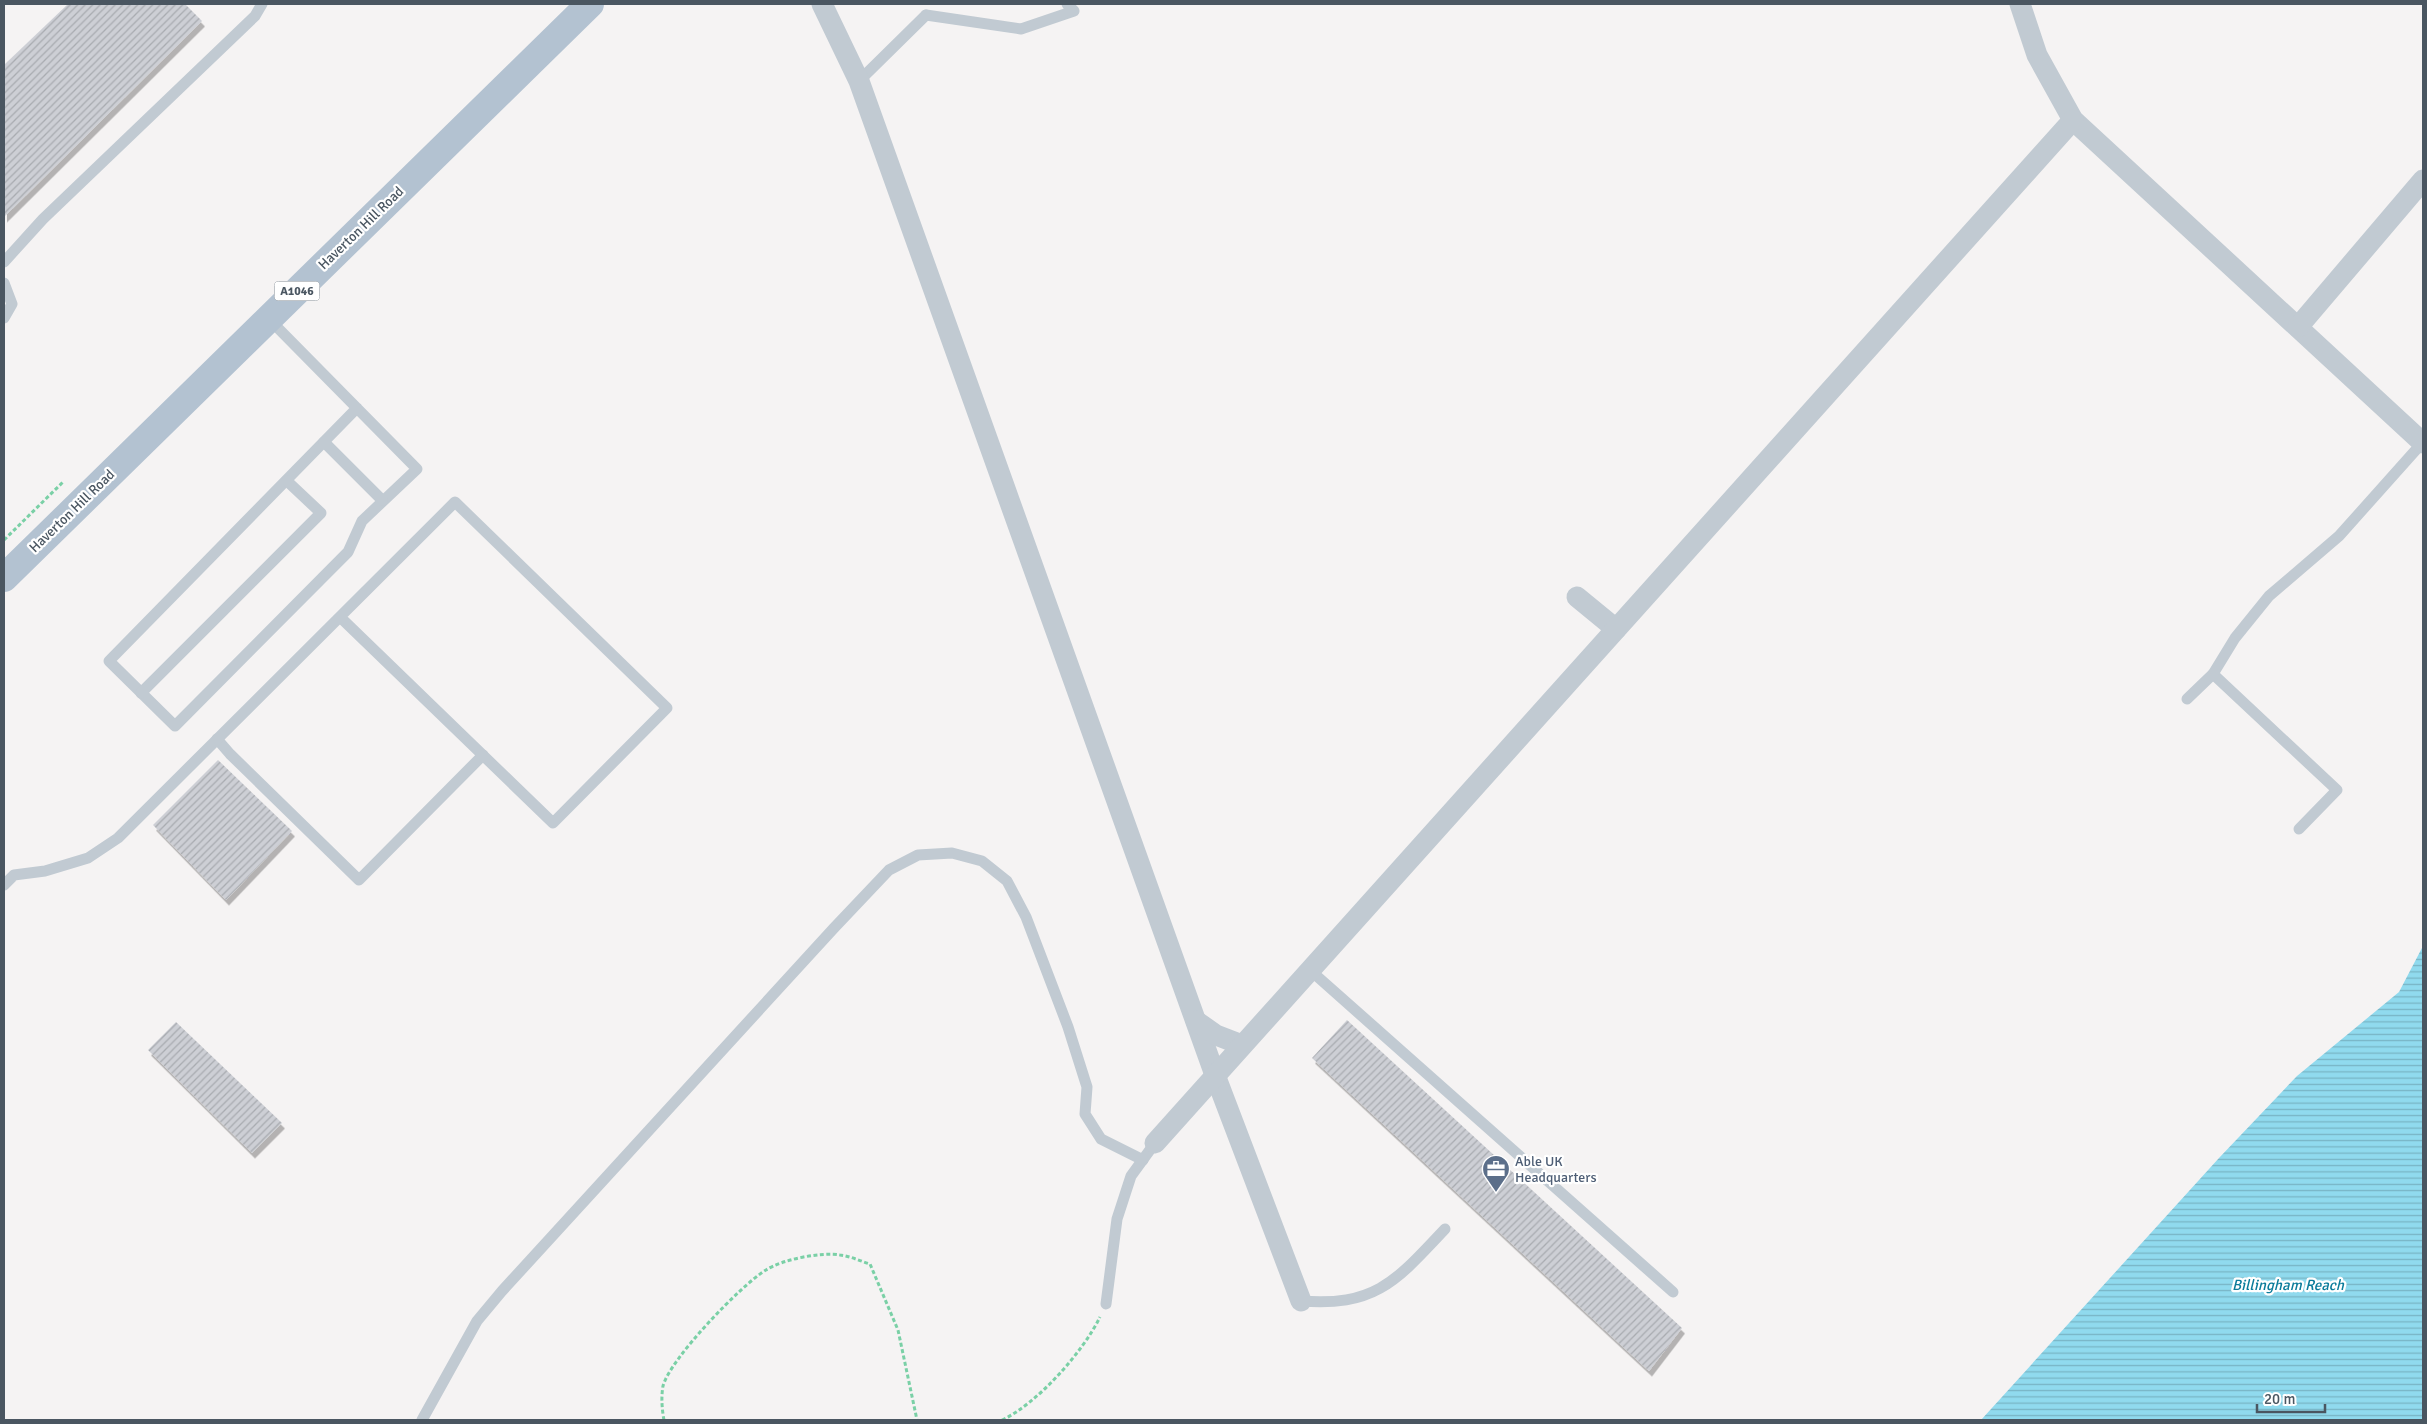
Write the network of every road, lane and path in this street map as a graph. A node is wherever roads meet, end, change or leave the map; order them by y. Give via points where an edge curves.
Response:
1 (262, 4) edge
2 (590, 4) edge
3 (822, 4) edge
4 (922, 4) edge
5 (1067, 4) edge
6 (2020, 4) edge
7 (926, 15) junction
8 (859, 81) junction
9 (2073, 120) junction
10 (2423, 180) edge
11 (4, 262) edge
12 (4, 283) edge
13 (4, 318) edge
14 (268, 319) junction
15 (2298, 327) junction
16 (357, 408) junction
17 (324, 442) junction
18 (2423, 442) edge
19 (287, 481) junction
20 (382, 500) junction
21 (4, 578) edge
22 (1577, 597) dead end
23 (340, 617) junction
24 (1616, 628) junction
25 (2212, 674) junction
26 (141, 693) junction
27 (2187, 699) dead end
28 (218, 739) junction
29 (483, 755) junction
30 (2299, 829) dead end
31 (4, 885) edge
32 (1310, 970) junction
33 (1196, 1021) junction
34 (1242, 1045) junction
35 (1216, 1075) junction
36 (1149, 1152) junction
37 (1445, 1229) dead end
38 (1673, 1292) dead end
39 (1300, 1301) joint
40 (1106, 1304) joint
41 (422, 1420) edge
42 (664, 1420) edge
43 (917, 1420) edge
44 (1002, 1420) edge

1 - 11 lane via 255,16 43,219
2 - 14 main road, Haverton Hill Road / A1046
3 - 8 street
4 - 7 lane
5 - 7 lane via 1074,11 1021,29
6 - 9 street via 2037,56
7 - 8 lane
8 - 33 street
9 - 15 street
9 - 24 street
10 - 15 street
12 - 13 lane via 12,304
14 - 16 lane
14 - 21 main road, Haverton Hill Road / A1046
15 - 18 street
16 - 17 lane
16 - 20 lane via 417,469
17 - 19 lane
17 - 20 lane
18 - 25 lane via 2339,536 2269,596 2235,638
19 - 26 lane via 109,661
19 - 26 lane via 321,513
20 - 26 lane via 362,521 348,552 175,726
22 - 24 street
23 - 28 lane
23 - 29 lane
23 - 29 lane via 455,502 667,708 554,823
24 - 32 street
25 - 27 lane
25 - 30 lane via 2336,790
28 - 29 lane via 359,880
28 - 31 lane via 118,838 88,858 46,871 14,875
32 - 34 street
32 - 38 lane
33 - 34 street via 1216,1035
33 - 35 street
34 - 35 street
35 - 36 street
35 - 39 street
36 - 40 lane via 1131,1176 1117,1219
36 - 41 lane via 1101,1139 1085,1114 1087,1087 1068,1027 1026,917 1007,881 982,861 952,854 918,856 890,870 834,928 502,1291 476,1322
37 - 39 lane via 1412,1264 1382,1288 1362,1297 1330,1303
40 - 44 path via 1091,1335 1060,1374 1016,1414
42 - 43 path via 663,1385 683,1352 730,1299 767,1269 802,1257 840,1255 870,1264 898,1330

